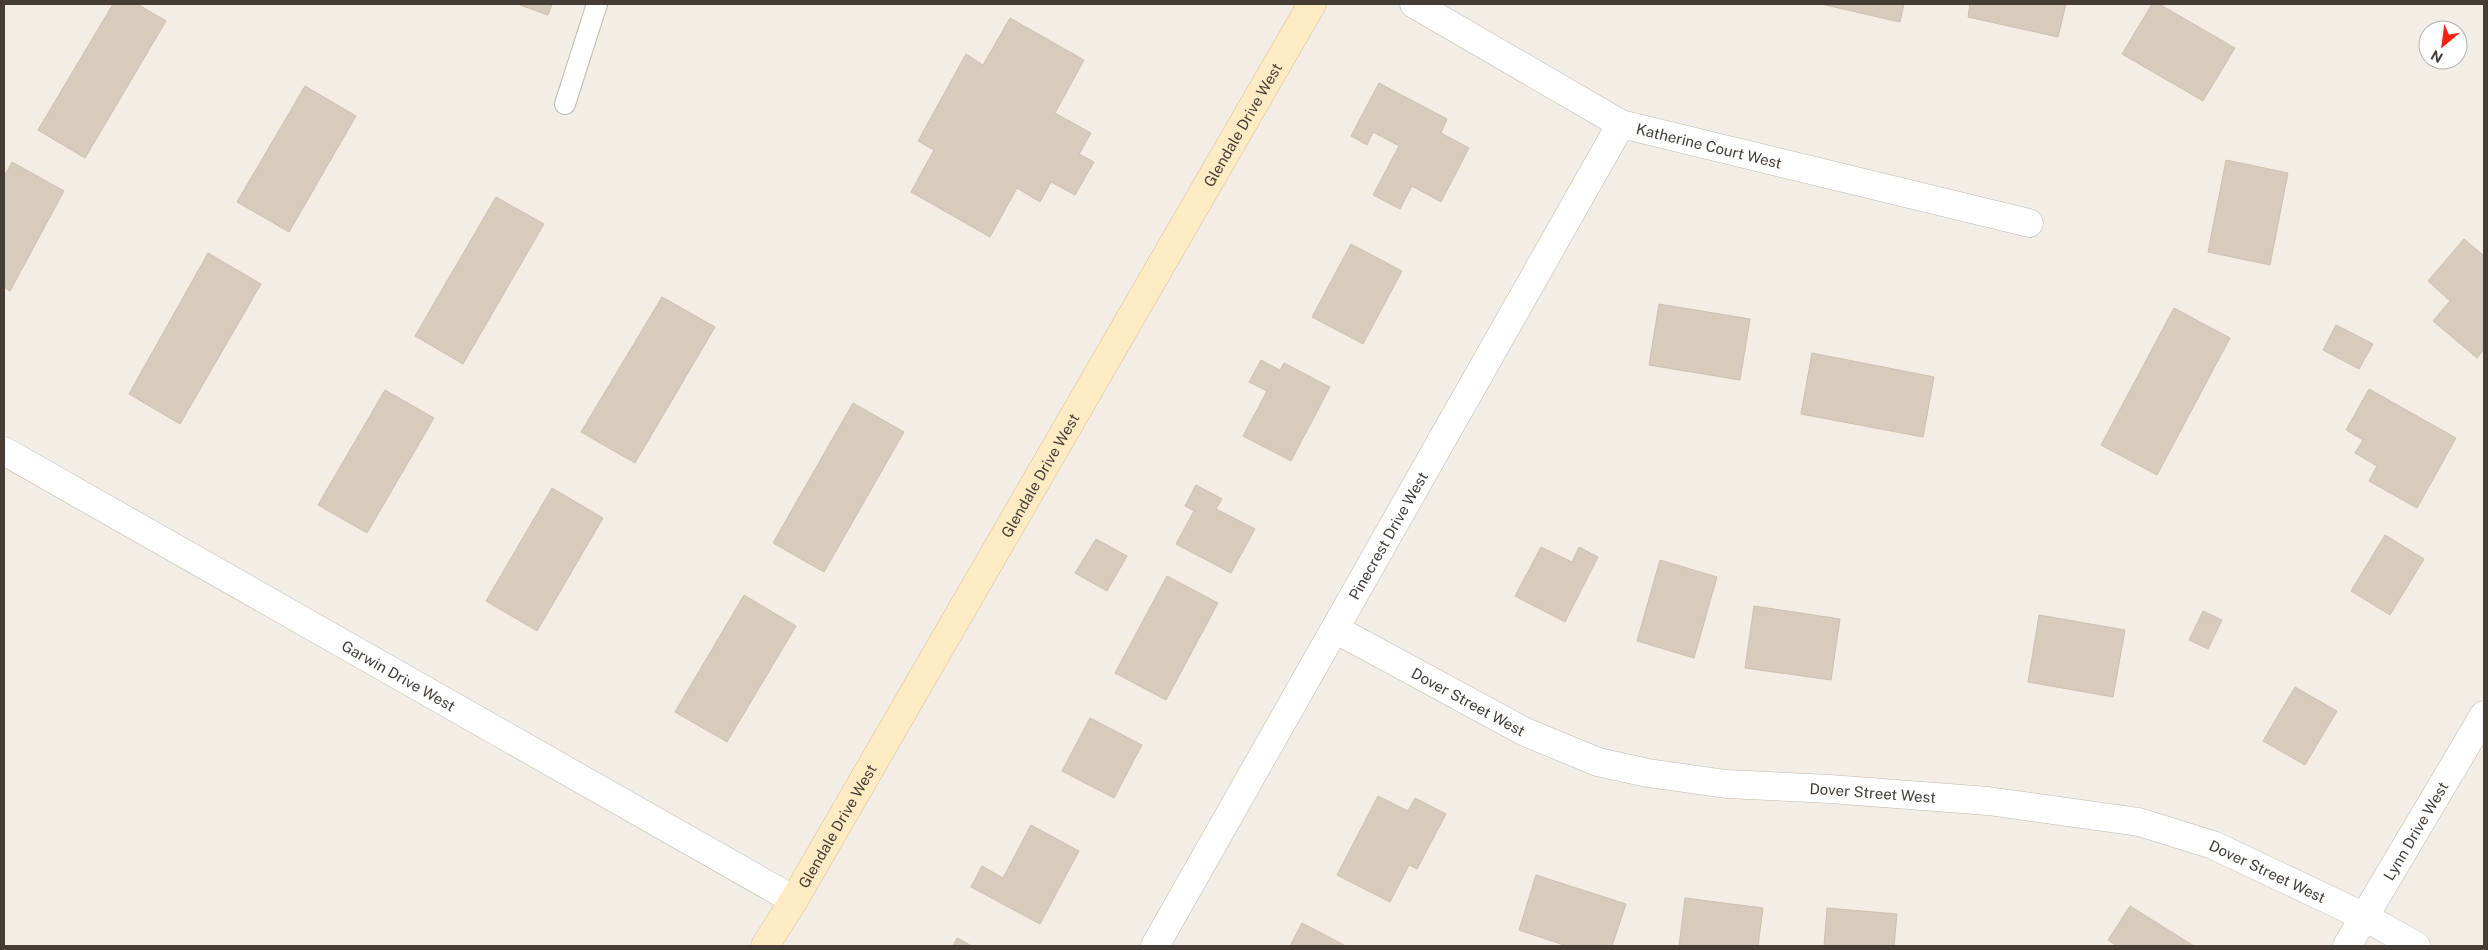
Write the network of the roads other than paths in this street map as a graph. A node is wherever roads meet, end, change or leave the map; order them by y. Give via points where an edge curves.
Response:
1 (598, 4) edge
2 (1312, 4) edge
3 (1414, 4) edge
4 (565, 104) dead end
5 (1621, 124) junction
6 (2029, 223) dead end
7 (4, 451) edge
8 (1335, 629) junction
9 (2484, 715) edge
10 (794, 900) junction
11 (2365, 917) junction
12 (764, 946) edge
13 (1155, 946) edge
14 (2347, 946) edge
15 (2416, 946) edge

1 - 4 lane
2 - 10 street, Glendale Drive West
3 - 5 street, Katherine Court West
5 - 6 street, Katherine Court West
5 - 8 street, Pinecrest Drive West
7 - 10 street, Garwin Drive West
8 - 11 street, Dover Street West via 1525,732 1598,762 1726,784 1988,801 2139,822 2213,845
8 - 13 street, Pinecrest Drive West
9 - 11 street, Lynn Drive West
10 - 12 street, Glendale Drive West
11 - 14 street, Lynn Drive West
11 - 15 street, Dover Street West

